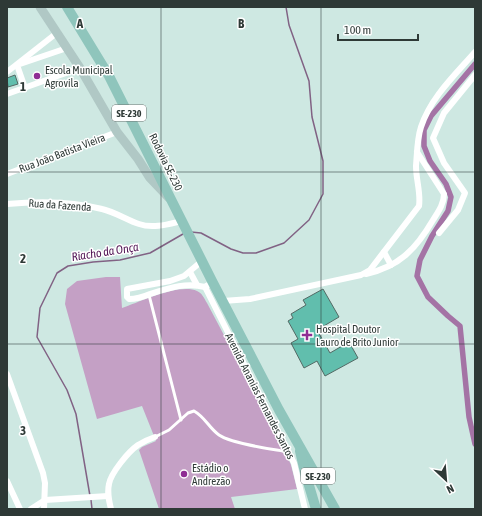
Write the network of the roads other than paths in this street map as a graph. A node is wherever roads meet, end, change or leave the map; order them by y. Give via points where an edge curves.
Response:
1 (40, 7) edge
2 (67, 7) edge
3 (58, 32) junction
4 (67, 48) junction
5 (475, 52) edge
6 (17, 65) junction
7 (80, 68) junction
8 (7, 72) edge
9 (475, 75) edge
10 (25, 88) junction
11 (7, 94) edge
12 (118, 132) junction
13 (417, 152) junction
14 (7, 174) edge
15 (7, 204) edge
16 (174, 204) junction
17 (183, 222) junction
18 (439, 233) dead end
19 (384, 252) junction
20 (202, 260) junction
21 (391, 265) junction
22 (190, 272) junction
23 (361, 275) junction
24 (209, 284) junction
25 (197, 285) junction
26 (149, 295) junction
27 (223, 302) junction
28 (7, 374) edge
29 (181, 420) junction
30 (154, 437) joint
31 (298, 444) junction
32 (289, 452) junction
33 (298, 463) junction
34 (7, 482) edge
35 (108, 496) junction
36 (45, 500) junction
37 (20, 509) edge
38 (31, 509) edge
39 (44, 509) edge
40 (111, 509) edge
41 (305, 509) edge
42 (316, 509) edge
43 (335, 509) edge

1 - 3 street
2 - 16 main road, Rodovia SE-230 / SE-230 via 109,76
3 - 4 street
3 - 6 street
4 - 6 street
4 - 7 street
5 - 13 street via 434,100 427,112 420,128
6 - 8 street
6 - 10 street
7 - 10 street
7 - 12 street
9 - 18 street via 444,113 433,138 444,163 465,193 458,210
10 - 11 street
12 - 14 street, Rua João Batista Vieira
12 - 16 street via 150,178
13 - 19 street via 419,206
13 - 21 street via 440,186 444,199 422,239 408,254
15 - 17 street, Rua da Fazenda via 42,202 87,206 104,209 140,225
16 - 17 main road, Rodovia SE-230 / SE-230
17 - 20 main road, SE-230
19 - 21 street
19 - 23 street via 370,270
20 - 22 street
20 - 24 main road, SE-230
21 - 23 street
22 - 25 street
22 - 26 street via 170,281 130,288 127,291 129,299
23 - 27 street via 250,299
24 - 25 street
24 - 27 main road, SE-230
24 - 32 street, Avenida Ananias Fernandes Santos
25 - 26 street via 183,285
26 - 29 lane
27 - 31 main road, SE-230
28 - 36 street via 43,473
29 - 30 lane via 169,430
29 - 32 lane via 194,411 201,414 218,435
30 - 35 street via 138,445 115,470
31 - 33 main road, SE-230
31 - 43 main road, SE-230
32 - 33 street, Avenida Ananias Fernandes Santos
33 - 41 street, Avenida Ananias Fernandes Santos
33 - 42 main road, SE-230
34 - 37 street
35 - 36 street
35 - 40 street
36 - 38 street
36 - 39 street

